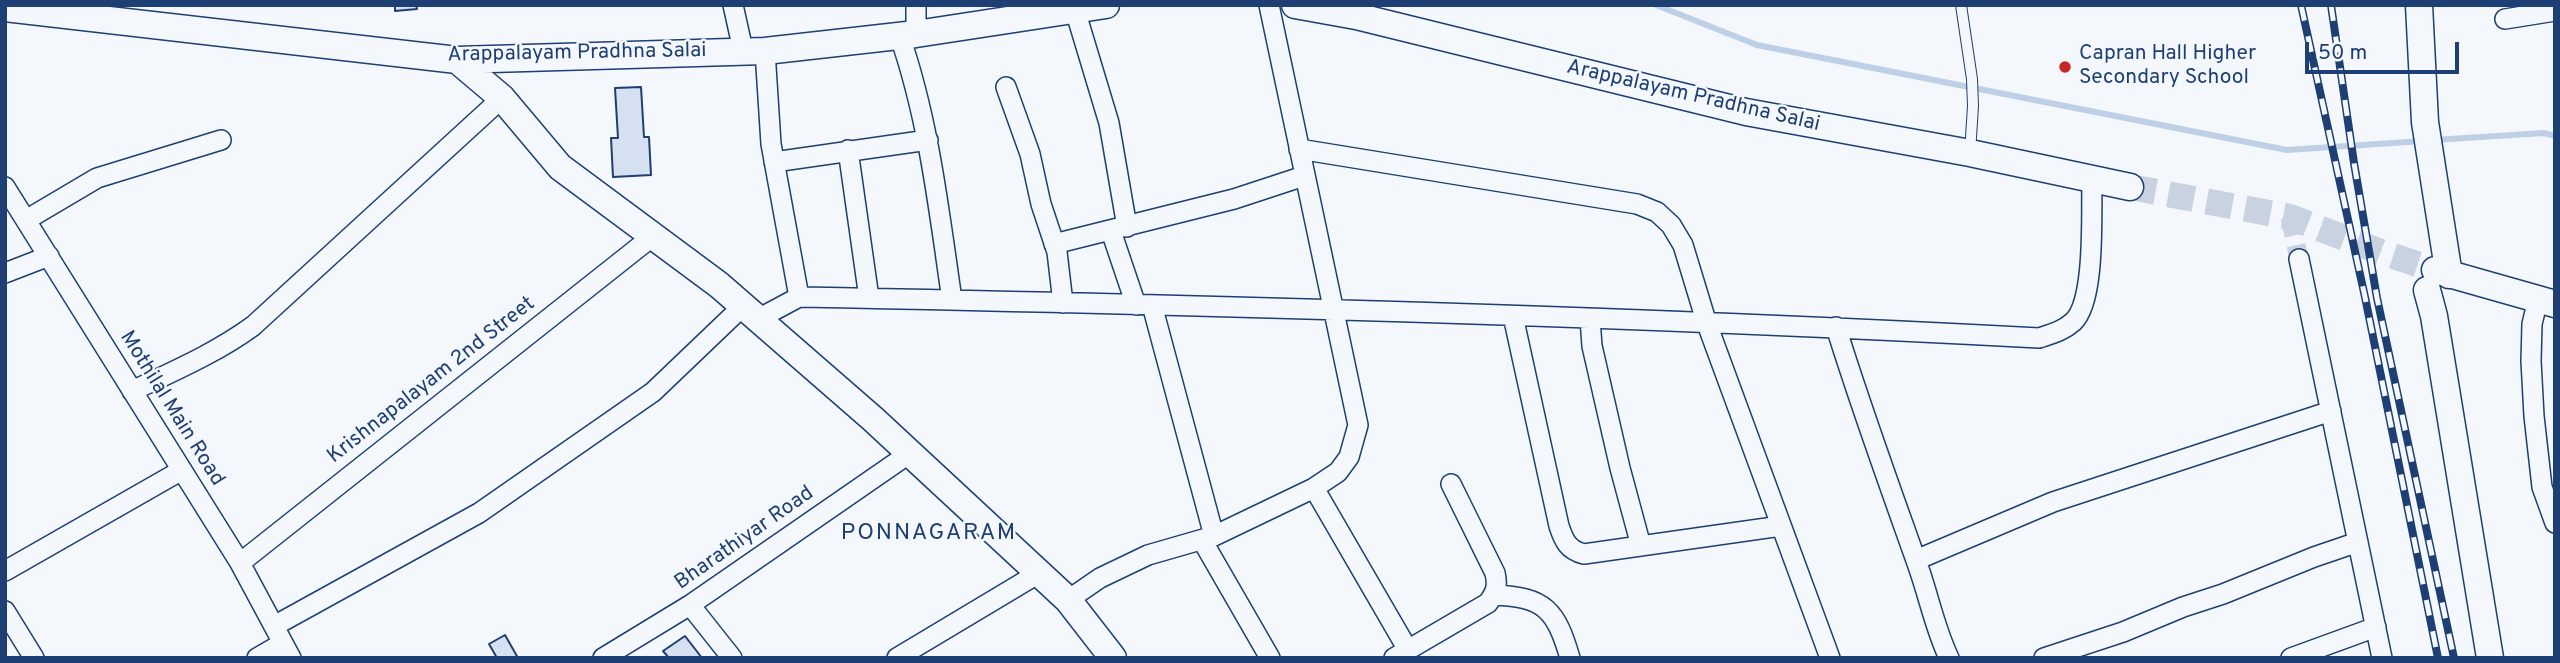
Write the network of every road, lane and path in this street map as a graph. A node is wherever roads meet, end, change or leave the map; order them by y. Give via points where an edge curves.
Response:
1 (733, 5) edge
2 (916, 5) edge
3 (1106, 5) edge
4 (1269, 5) edge
5 (1295, 5) edge
6 (1961, 5) edge
7 (2419, 5) edge
8 (5, 8) edge
9 (1075, 10) junction
10 (2555, 11) edge
11 (2505, 19) dead end
12 (908, 34) junction
13 (754, 51) junction
14 (457, 60) junction
15 (1006, 87) dead end
16 (502, 99) junction
17 (221, 140) dead end
18 (928, 140) junction
19 (1299, 149) junction
20 (848, 150) junction
21 (1970, 153) junction
22 (774, 162) junction
23 (1304, 176) junction
24 (2092, 180) junction
25 (5, 187) edge
26 (2130, 187) tunnel mouth
27 (26, 220) junction
28 (1119, 229) junction
29 (653, 236) junction
30 (1054, 244) junction
31 (48, 256) junction
32 (2299, 259) tunnel mouth
33 (5, 273) edge
34 (2437, 278) junction
35 (799, 297) junction
36 (869, 298) junction
37 (952, 300) junction
38 (2546, 302) edge
39 (1063, 303) junction
40 (1144, 305) junction
41 (1332, 309) junction
42 (750, 312) junction
43 (1513, 316) junction
44 (1590, 319) junction
45 (1707, 324) junction
46 (1836, 327) junction
47 (132, 391) junction
48 (2331, 411) junction
49 (910, 453) junction
50 (182, 470) junction
51 (1451, 484) dead end
52 (1314, 488) junction
53 (2555, 523) edge
54 (1781, 526) junction
55 (1208, 538) junction
56 (2358, 542) junction
57 (1641, 546) junction
58 (1916, 560) junction
59 (240, 563) junction
60 (5, 570) edge
61 (1038, 573) junction
62 (1494, 595) junction
63 (1068, 600) junction
64 (690, 605) junction
65 (5, 611) edge
66 (2376, 627) junction
67 (283, 642) edge
68 (1401, 654) edge
69 (34, 658) edge
70 (257, 658) edge
71 (603, 658) edge
72 (732, 658) edge
73 (897, 658) edge
74 (1113, 658) edge
75 (1270, 658) edge
76 (1570, 658) edge
77 (1830, 658) edge
78 (1949, 658) edge
79 (2044, 658) edge
80 (2291, 658) edge
81 (2382, 658) edge
82 (2490, 658) edge

1 - 13 street
2 - 12 street
3 - 9 main road, Arappalayam Pradhna Salai
4 - 19 street
5 - 21 main road, Arappalayam Pradhna Salai via 1356,16 1746,113
6 - 21 lane via 1972,79
7 - 34 main road
8 - 14 main road, Arappalayam Pradhna Salai
9 - 12 main road, Arappalayam Pradhna Salai
9 - 28 street via 1109,123
10 - 11 street
12 - 13 main road, Arappalayam Pradhna Salai
12 - 18 street
13 - 14 main road, Arappalayam Pradhna Salai
13 - 22 street
14 - 16 main road
15 - 30 street
16 - 29 main road via 560,167
16 - 47 street via 253,326 200,359
17 - 27 street via 97,178
18 - 20 street
18 - 37 street
19 - 23 street
19 - 45 street via 1637,204 1657,212 1683,245
20 - 22 street
20 - 36 street
21 - 24 main road, Arappalayam Pradhna Salai
22 - 35 street
23 - 28 street
23 - 41 street
24 - 26 main road, Arappalayam Pradhna Salai
24 - 46 street via 2084,307 2060,332 2039,338
25 - 27 street, Mothilal Main Road
27 - 31 street, Mothilal Main Road
28 - 30 street
28 - 40 street
29 - 42 main road
29 - 59 street, Krishnapalayam 2nd Street
30 - 39 street
31 - 33 street
31 - 47 street, Mothilal Main Road
32 - 48 street
34 - 38 main road
34 - 82 main road via 2434,316
35 - 36 street
35 - 42 street
36 - 37 street
37 - 39 street
38 - 53 street via 2532,324 2531,348 2542,487
39 - 40 street
40 - 41 street
40 - 55 street
41 - 43 street
41 - 52 street via 1358,425 1349,457 1338,472
42 - 49 main road
42 - 67 street via 653,392
43 - 44 street
43 - 57 street via 1567,546 1584,554
44 - 45 street
44 - 57 street via 1592,345
45 - 46 street
45 - 54 street
46 - 58 street
47 - 50 street, Mothilal Main Road
48 - 56 street
48 - 58 street via 2053,502
49 - 61 main road
49 - 64 street, Bharathiyar Road
50 - 59 street, Mothilal Main Road
50 - 60 street
51 - 62 street via 1495,573 1498,585
52 - 55 street
52 - 68 street
54 - 57 street
54 - 77 street
55 - 63 street via 1148,555
55 - 75 street
56 - 66 street
56 - 79 street
58 - 78 street
59 - 67 street, Mothilal Main Road
61 - 63 main road
61 - 73 street
62 - 68 street via 1488,603
62 - 76 street via 1540,603 1554,617
63 - 74 main road
64 - 71 street, Bharathiyar Road
64 - 72 street
65 - 69 street
66 - 80 street
66 - 81 street
67 - 70 street

